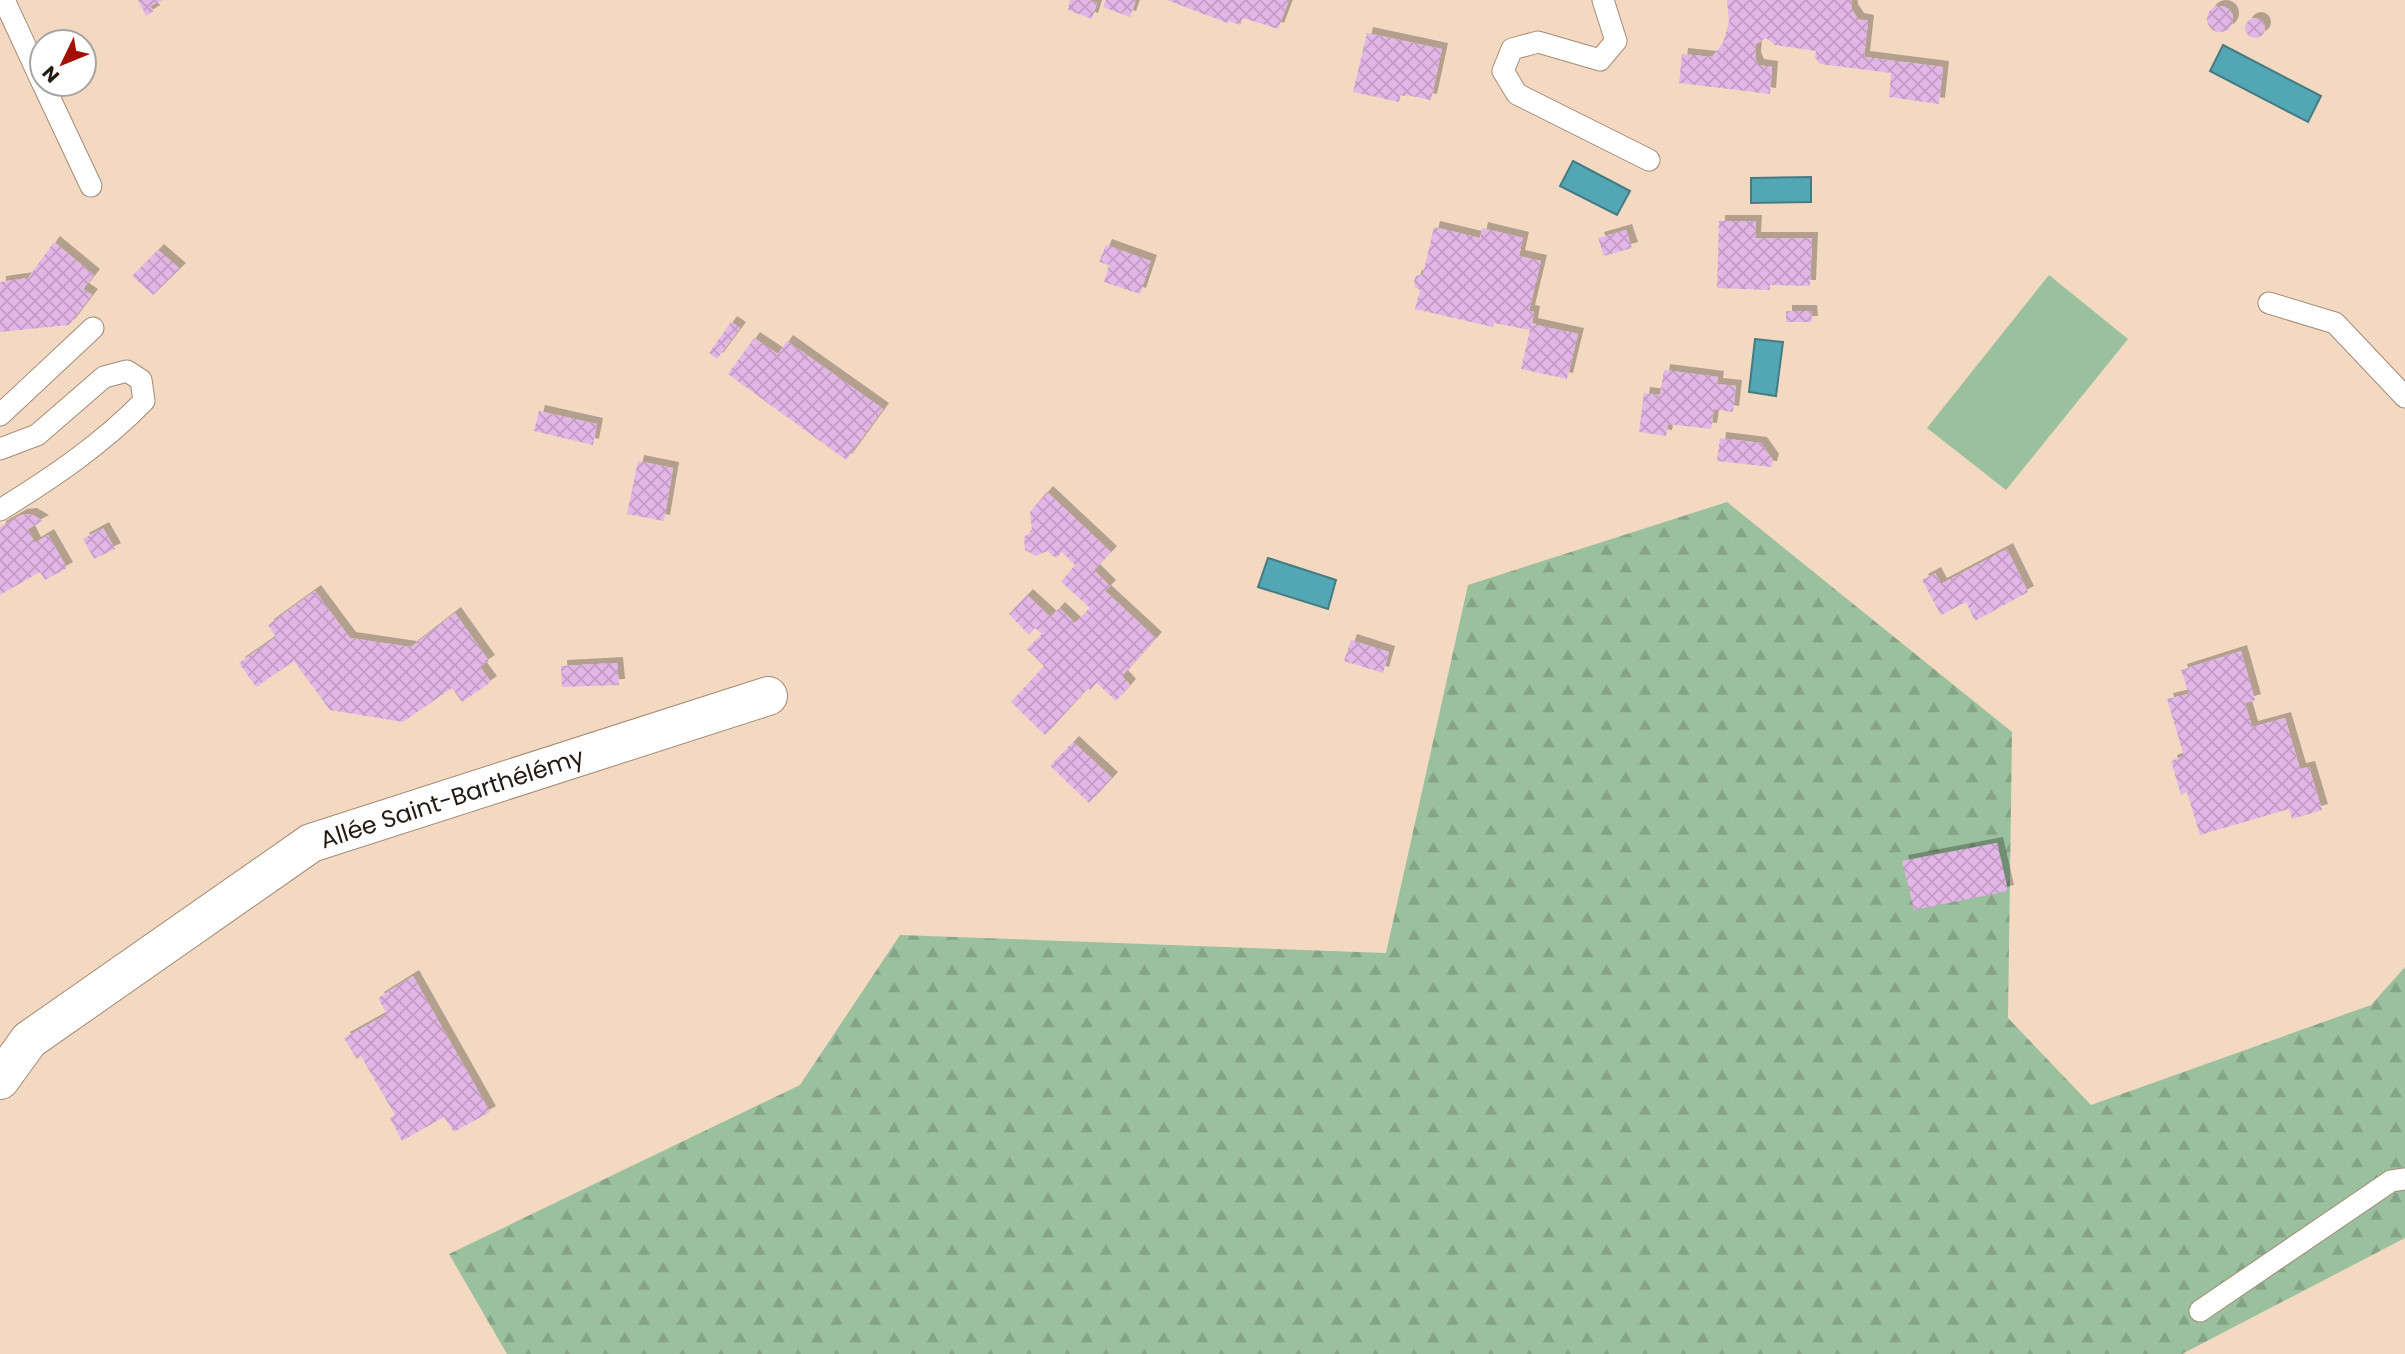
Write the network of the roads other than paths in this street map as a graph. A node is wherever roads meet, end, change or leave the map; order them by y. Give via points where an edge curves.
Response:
1 (4, 0) edge
2 (1603, 0) edge
3 (28, 51) edge
4 (50, 98) edge
5 (1649, 160) dead end
6 (91, 186) dead end
7 (2269, 303) dead end
8 (93, 328) dead end
9 (2405, 397) edge
10 (0, 415) edge
11 (0, 449) edge
12 (0, 510) edge
13 (768, 696) dead end
14 (0, 1080) edge
15 (2405, 1179) edge
16 (2200, 1311) dead end

1 - 3 lane
2 - 5 lane via 1616,41 1600,60 1538,42 1513,49 1503,71 1517,94
4 - 6 lane
7 - 9 lane via 2335,323
8 - 10 lane
11 - 12 lane via 37,435 104,377 127,370 141,380 144,401 123,422 64,470
13 - 14 street, Allée Saint-Barthélémy via 311,843 29,1040
15 - 16 lane via 2391,1181

